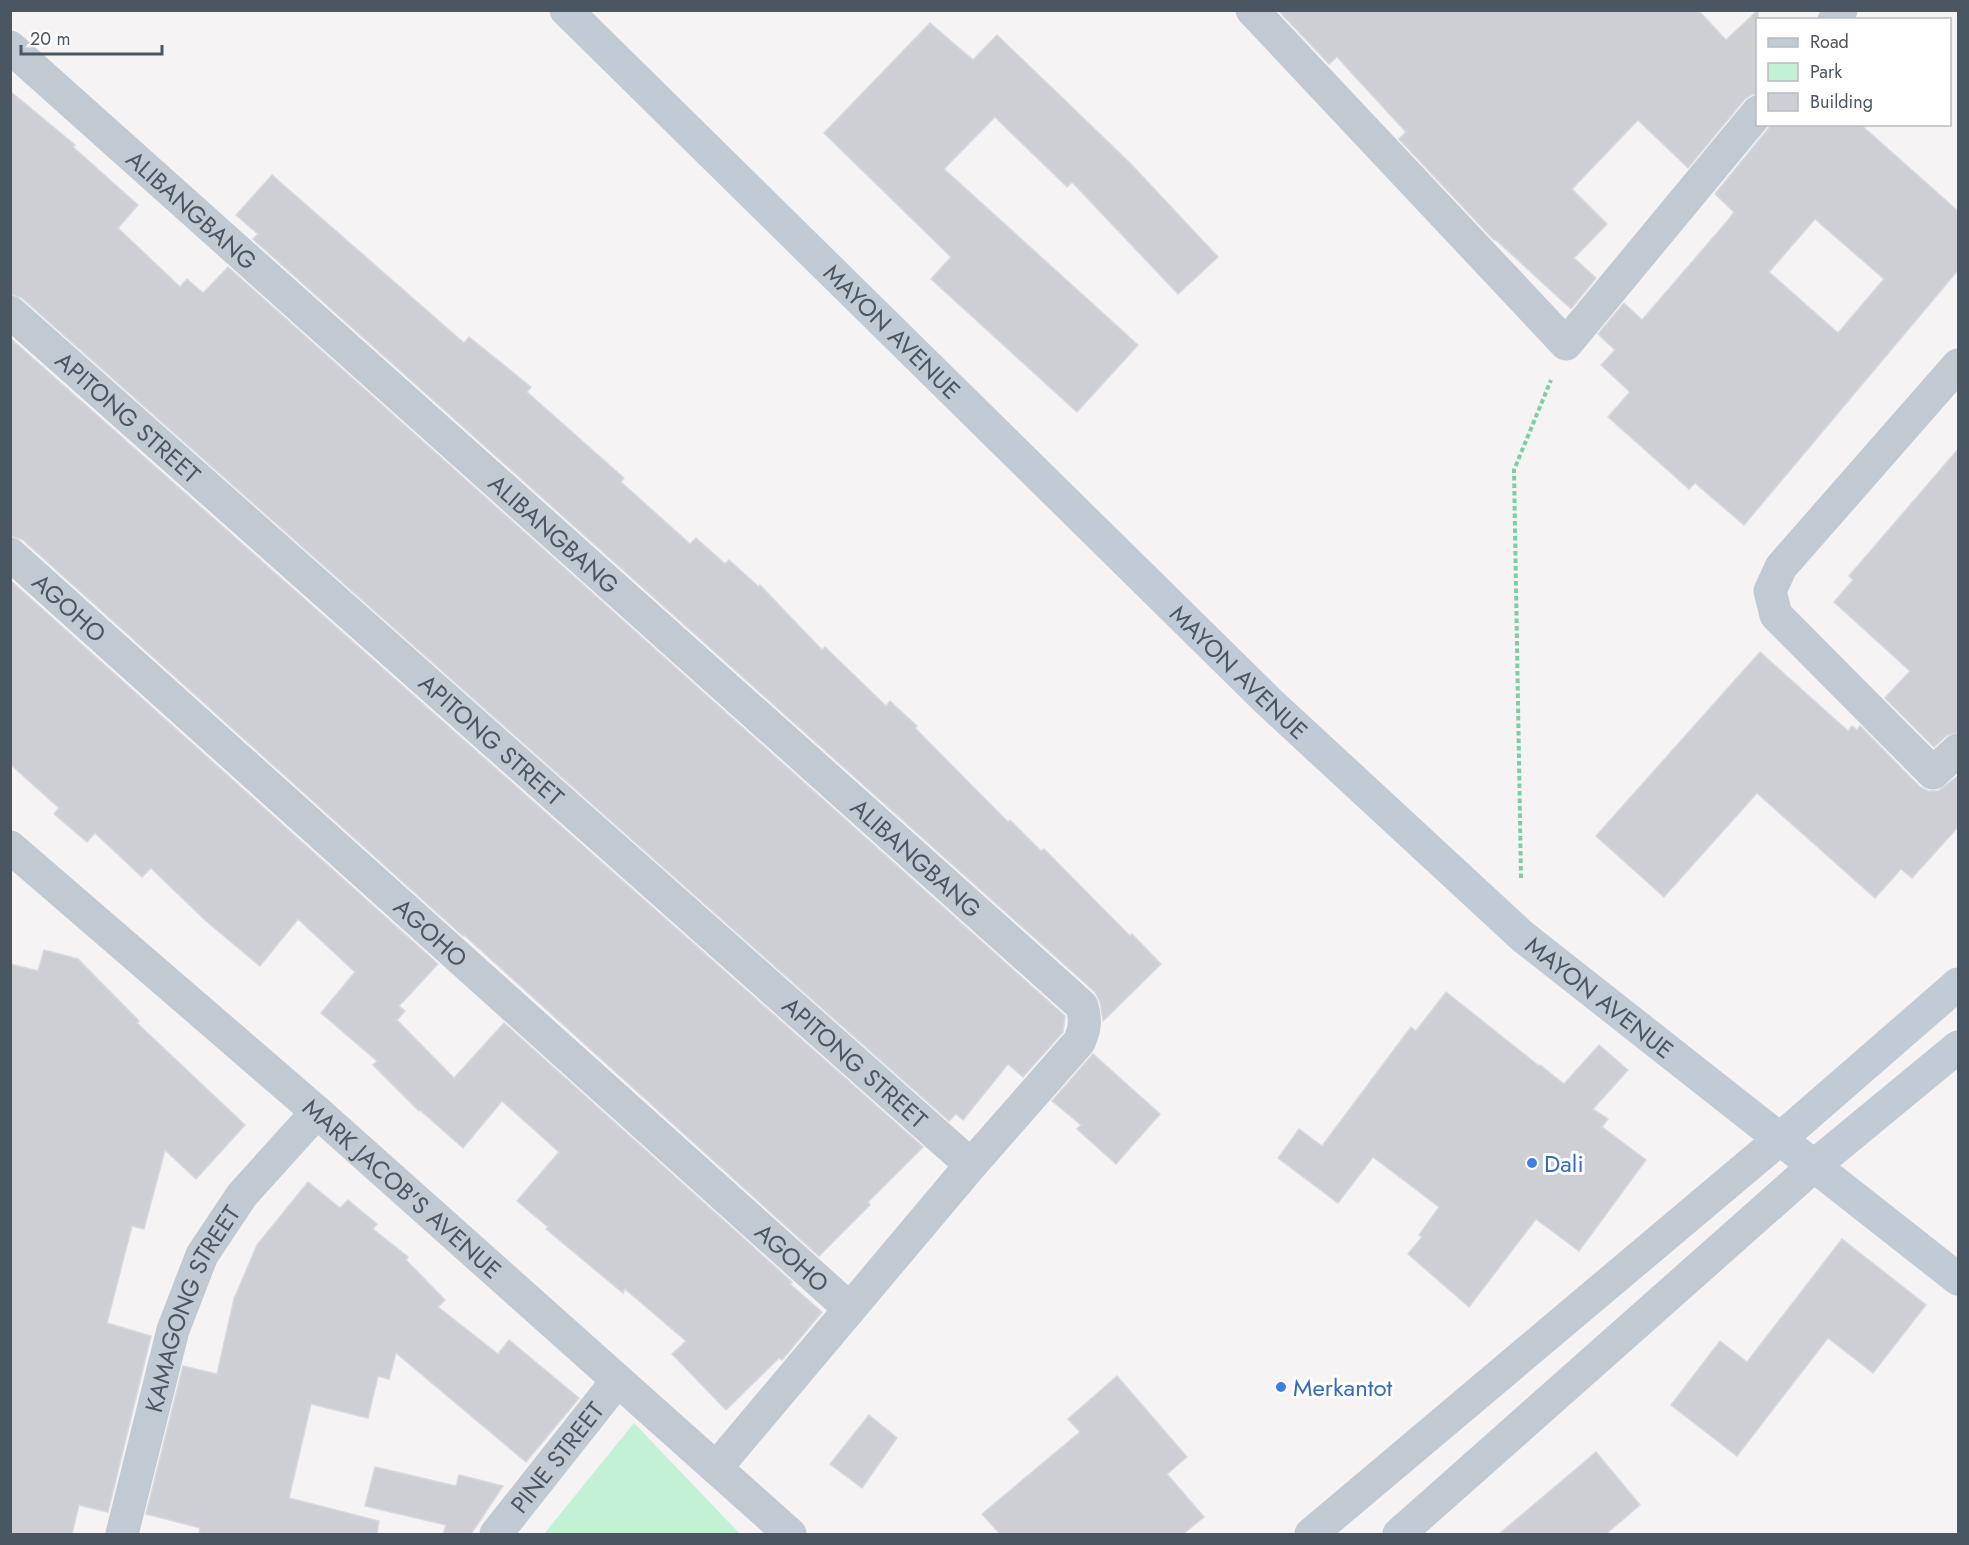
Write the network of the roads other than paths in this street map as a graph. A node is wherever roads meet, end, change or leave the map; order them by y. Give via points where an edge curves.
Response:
1 (566, 10) edge
2 (1252, 10) edge
3 (10, 47) edge
4 (1756, 114) edge
5 (10, 312) edge
6 (1959, 365) edge
7 (10, 554) edge
8 (1959, 750) edge
9 (10, 847) edge
10 (1959, 984) edge
11 (1959, 1047) edge
12 (317, 1112) junction
13 (1781, 1138) junction
14 (971, 1165) junction
15 (1815, 1165) junction
16 (1959, 1279) edge
17 (850, 1310) junction
18 (618, 1381) junction
19 (716, 1468) junction
20 (122, 1534) edge
21 (496, 1534) edge
22 (790, 1534) edge
23 (1311, 1534) edge
24 (1399, 1534) edge

1 - 13 main road, MAYON AVENUE via 1260,693 1522,936
2 - 4 street via 1566,344
3 - 14 street, ALIBANGBANG via 1082,1006 1085,1029 1078,1042
5 - 14 street, APITONG STREET
6 - 8 street via 1780,567 1770,591 1776,615 1933,773
7 - 17 street, AGOHO
9 - 12 street, MARK JACOB'S AVENUE
10 - 13 main road
11 - 15 main road
12 - 18 street, MARK JACOB'S AVENUE
12 - 20 street, KAMAGONG STREET via 242,1195 202,1255 173,1330
13 - 15 main road, MAYON AVENUE
13 - 23 street
14 - 17 street
15 - 16 main road, MAYON AVENUE
15 - 24 street
17 - 19 street
18 - 19 street, MARK JACOB'S AVENUE
18 - 21 street, PINE STREET
19 - 22 street, MARK JACOB'S AVENUE

